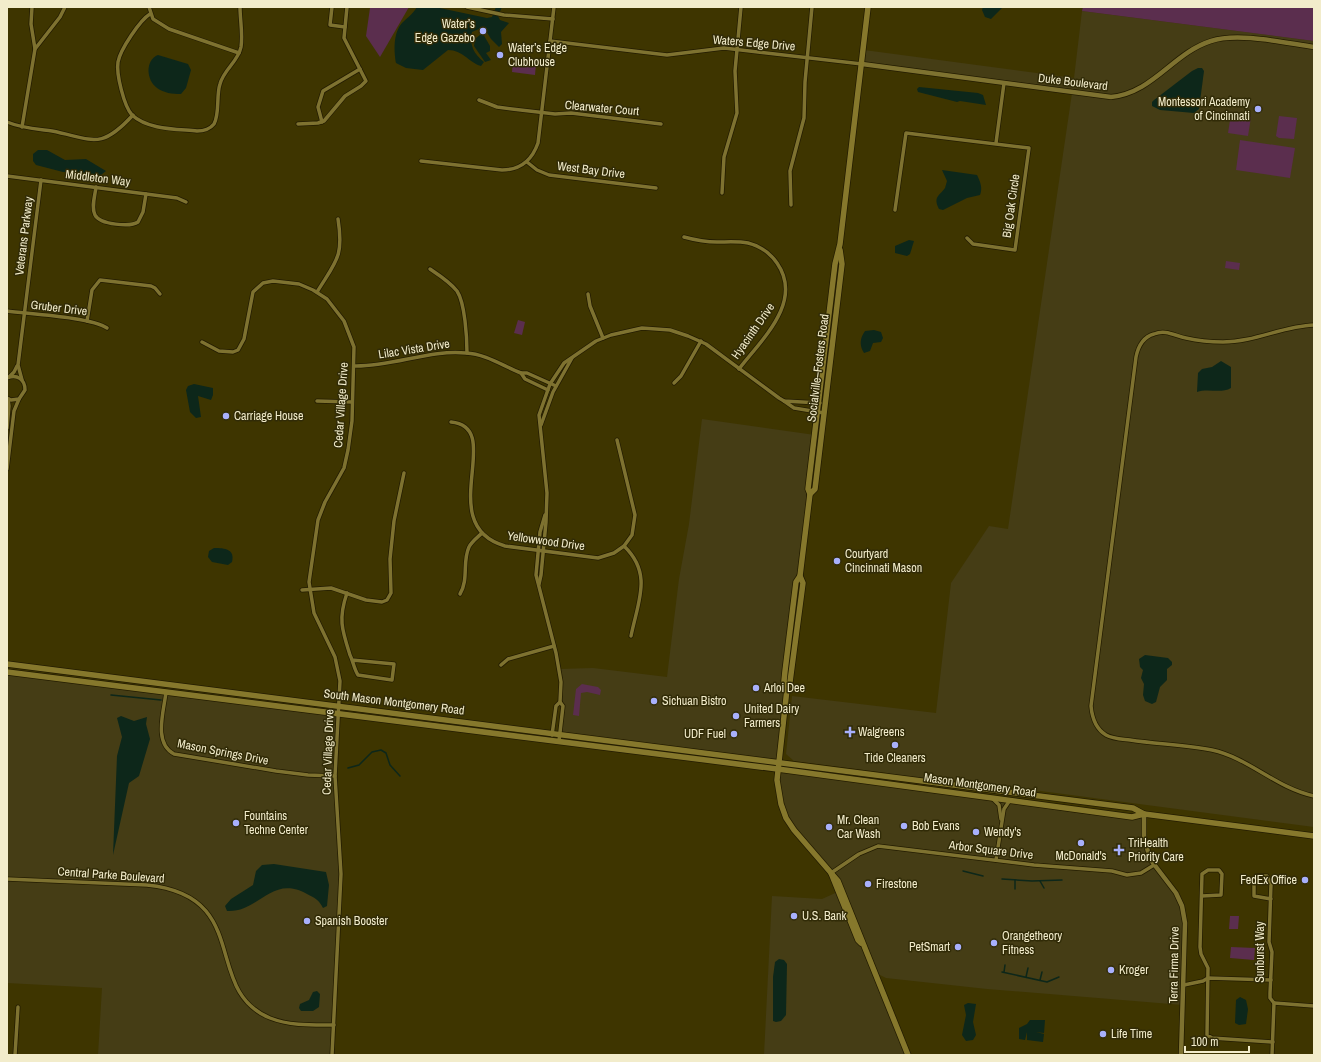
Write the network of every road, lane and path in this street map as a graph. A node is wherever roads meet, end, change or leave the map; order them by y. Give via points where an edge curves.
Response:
1 (32, 7) edge
2 (65, 7) edge
3 (148, 7) edge
4 (240, 7) edge
5 (332, 7) edge
6 (347, 7) edge
7 (467, 7) edge
8 (554, 7) edge
9 (741, 7) edge
10 (812, 7) edge
11 (868, 7) edge
12 (150, 14) junction
13 (553, 20) junction
14 (345, 27) junction
15 (550, 41) junction
16 (1314, 47) edge
17 (35, 49) junction
18 (738, 50) junction
19 (239, 54) junction
20 (807, 58) junction
21 (862, 64) junction
22 (360, 69) junction
23 (1004, 84) junction
24 (479, 100) dead end
25 (541, 113) junction
26 (133, 115) junction
27 (7, 122) edge
28 (322, 122) junction
29 (298, 124) dead end
30 (661, 124) dead end
31 (22, 127) junction
32 (996, 143) junction
33 (421, 161) dead end
34 (527, 162) junction
35 (7, 176) edge
36 (41, 180) junction
37 (96, 187) junction
38 (656, 188) dead end
39 (722, 193) dead end
40 (146, 194) junction
41 (186, 202) dead end
42 (791, 205) dead end
43 (896, 210) dead end
44 (338, 219) dead end
45 (684, 237) dead end
46 (967, 238) dead end
47 (840, 244) junction
48 (430, 268) dead end
49 (317, 292) junction
50 (160, 294) dead end
51 (588, 294) dead end
52 (7, 311) edge
53 (24, 313) junction
54 (87, 321) junction
55 (1314, 325) edge
56 (107, 328) dead end
57 (603, 338) junction
58 (701, 341) junction
59 (202, 342) dead end
60 (466, 353) junction
61 (572, 358) junction
62 (18, 365) junction
63 (354, 366) junction
64 (739, 369) junction
65 (521, 373) junction
66 (8, 377) edge
67 (22, 380) junction
68 (674, 383) dead end
69 (550, 384) junction
70 (556, 386) junction
71 (547, 390) junction
72 (553, 392) junction
73 (7, 398) edge
74 (18, 399) junction
75 (784, 400) junction
76 (317, 401) dead end
77 (352, 402) junction
78 (818, 403) junction
79 (825, 404) junction
80 (817, 412) junction
81 (824, 413) junction
82 (451, 422) dead end
83 (540, 426) junction
84 (7, 428) edge
85 (617, 440) dead end
86 (7, 469) edge
87 (404, 473) dead end
88 (810, 494) junction
89 (545, 514) junction
90 (482, 532) junction
91 (624, 546) junction
92 (537, 550) junction
93 (543, 551) junction
94 (538, 584) junction
95 (302, 590) dead end
96 (310, 590) junction
97 (347, 593) junction
98 (460, 594) dead end
99 (631, 636) dead end
100 (554, 646) junction
101 (352, 660) junction
102 (7, 664) edge
103 (501, 665) dead end
104 (7, 672) edge
105 (166, 692) junction
106 (560, 702) junction
107 (340, 706) junction
108 (338, 714) junction
109 (552, 734) junction
110 (559, 734) junction
111 (552, 741) junction
112 (559, 741) junction
113 (778, 762) junction
114 (777, 769) junction
115 (335, 776) junction
116 (1314, 796) edge
117 (992, 798) junction
118 (1010, 800) junction
119 (1144, 814) junction
120 (1001, 822) junction
121 (1314, 836) edge
122 (996, 860) junction
123 (1154, 865) junction
124 (831, 873) junction
125 (7, 879) edge
126 (1202, 896) junction
127 (1271, 899) junction
128 (1208, 978) junction
129 (1270, 980) junction
130 (1184, 985) junction
131 (1274, 1003) junction
132 (1314, 1006) edge
133 (18, 1007) dead end
134 (334, 1025) junction
135 (1273, 1042) junction
136 (15, 1055) edge
137 (332, 1055) edge
138 (908, 1055) edge
139 (1181, 1055) edge
140 (1272, 1055) edge

1 - 17 street via 31,24
2 - 17 street via 60,18
3 - 12 street
4 - 19 street via 242,36
5 - 14 street via 330,25
6 - 14 street
7 - 13 street via 504,15
8 - 13 street
9 - 18 street
10 - 20 street
11 - 21 main road, Socialville–Fosters Road
12 - 19 street via 169,29
12 - 26 street via 144,18 118,61 126,106
13 - 15 street
14 - 22 street via 345,41
15 - 18 street, Waters Edge Drive via 667,55 714,48
15 - 25 street
16 - 23 street, Duke Boulevard via 1239,38 1214,40 1191,51 1145,86 1118,96
17 - 31 street
18 - 20 street, Waters Edge Drive
18 - 39 street via 735,71 736,114 724,157
19 - 26 street via 220,84 216,118 209,128 198,131 154,125
20 - 21 street, Waters Edge Drive
20 - 42 street via 804,118 790,171
21 - 23 street, Duke Boulevard
21 - 47 main road, Socialville–Fosters Road
22 - 28 street via 365,78 364,84 345,96
22 - 28 street via 323,91 318,107
23 - 32 street
24 - 25 street, Clearwater Court via 497,107
25 - 30 street, Clearwater Court via 570,113
25 - 34 street via 536,149
26 - 31 street via 117,131 99,140
27 - 31 street
28 - 29 street
32 - 43 street, Big Oak Circle via 906,133
32 - 46 street, Big Oak Circle via 1029,148 1015,250 973,244
33 - 34 street via 502,170 515,169
34 - 38 street, West Bay Drive via 549,175
35 - 36 street, Middleton Way
36 - 37 street, Middleton Way
36 - 53 street, Veterans Parkway
37 - 40 street, Middleton Way
37 - 40 street via 94,214 97,219 107,223 135,224 141,218
40 - 41 street, Middleton Way via 177,198
44 - 49 street via 340,251
45 - 64 street, Hyacinth Drive via 703,242 742,242 754,245 771,255 782,271 786,290 781,312
47 - 78 main road, Socialville–Fosters Road via 835,264
47 - 79 main road, Socialville–Fosters Road via 842,264
48 - 60 street via 453,286 460,297
49 - 59 street, Cedar Village Drive via 296,283 263,283 251,297 244,339 238,350 219,351
49 - 63 street, Cedar Village Drive via 333,305 344,321 353,343
50 - 54 street via 151,286 100,280 92,290
51 - 57 street
52 - 53 street, Gruber Drive
53 - 54 street, Gruber Drive
53 - 62 street, Veterans Parkway
54 - 56 street, Gruber Drive
55 - 116 street via 1290,328 1236,342 1210,342 1159,332 1148,336 1140,344 1136,357 1091,706 1094,720 1106,735 1191,747 1227,755 1240,760 1280,785
57 - 58 street via 632,329 651,328 670,330
57 - 61 street
58 - 64 street
58 - 68 street via 684,372
60 - 63 street, Lilac Vista Drive via 439,354 375,366
60 - 65 street, Lilac Vista Drive via 484,357
61 - 69 street via 564,363
61 - 70 street
62 - 66 street
62 - 67 street, Veterans Parkway
63 - 77 street, Cedar Village Drive
64 - 75 street via 770,393
65 - 69 street, Lilac Vista Drive via 527,373
65 - 71 street, Lilac Vista Drive via 525,379
66 - 67 street via 16,376
67 - 74 street via 25,390
69 - 70 street, Lilac Vista Drive
69 - 71 street
70 - 72 street
71 - 72 street, Lilac Vista Drive
71 - 83 street via 539,415
72 - 83 street
73 - 74 street
73 - 84 street
74 - 86 street via 14,411
75 - 78 street
75 - 80 street via 794,408
76 - 77 street
77 - 96 street, Cedar Village Drive via 346,462 318,520
78 - 79 street
78 - 80 main road, Socialville–Fosters Road
79 - 81 main road, Socialville–Fosters Road
80 - 81 street
80 - 88 main road, Socialville–Fosters Road via 808,489
81 - 88 main road, Socialville–Fosters Road via 814,489
82 - 90 street, Yellowwood Drive via 466,426 473,436 471,506 474,519
83 - 89 street via 547,483
85 - 91 street via 636,515 632,534
87 - 97 street via 394,521 389,597 382,602 375,602
88 - 113 main road, Socialville–Fosters Road via 800,576 803,583 798,626
89 - 92 street via 541,522
89 - 93 street
90 - 92 street, Yellowwood Drive via 499,544
90 - 98 street via 469,548 464,586
91 - 93 street, Yellowwood Drive via 614,553 598,558
91 - 99 street via 637,561 641,574 641,587
92 - 93 street, Yellowwood Drive
92 - 94 street
93 - 94 street
94 - 100 street
95 - 96 street
96 - 97 street via 331,588
96 - 107 street, Cedar Village Drive via 317,622 335,656 339,671
97 - 101 street via 341,626
100 - 103 street via 514,656
100 - 106 street via 561,682
101 - 101 street via 358,675 392,680 394,664
102 - 107 main road, South Mason Montgomery Road
104 - 105 main road, South Mason Montgomery Road
105 - 108 main road, South Mason Montgomery Road
105 - 115 street, Mason Springs Drive via 162,739 166,748 174,754 269,770
106 - 109 street via 556,706
106 - 110 street via 563,706
107 - 108 street, Cedar Village Drive
107 - 109 main road, South Mason Montgomery Road
108 - 111 main road, South Mason Montgomery Road
108 - 115 street, Cedar Village Drive
109 - 110 main road, South Mason Montgomery Road
109 - 111 street
110 - 112 street
110 - 113 main road, South Mason Montgomery Road
111 - 112 main road, South Mason Montgomery Road
112 - 114 main road, South Mason Montgomery Road
113 - 114 main road, Socialville–Fosters Road
113 - 119 main road, Mason Montgomery Road via 1132,808
114 - 117 main road, Mason Montgomery Road
114 - 124 main road, Socialville–Fosters Road via 778,796 786,818
115 - 134 street, Cedar Village Drive via 341,874
117 - 118 main road, Mason Montgomery Road
117 - 120 street via 998,805
118 - 119 main road, Mason Montgomery Road via 1132,817
118 - 120 street via 1004,808
119 - 121 main road, Mason Montgomery Road
119 - 123 street, Terra Firma Drive via 1144,837
120 - 122 street
122 - 123 street, Arbor Square Drive via 1112,871 1127,875 1141,873
122 - 124 street, Arbor Square Drive via 878,846 859,854
123 - 130 street, Terra Firma Drive via 1176,894 1184,914
124 - 138 main road, Socialville–Fosters Road via 842,890
125 - 134 street, Central Parke Boulevard via 147,885 184,893 204,908 213,921 235,982 251,1006 264,1015 280,1021
126 - 126 street via 1221,895 1222,874 1219,870 1208,870 1202,874
126 - 128 street via 1200,947 1208,968
127 - 127 street, Sunburst Way via 1254,896 1254,880 1257,876 1267,876 1270,880
127 - 129 street, Sunburst Way
128 - 129 street
128 - 130 street
128 - 135 street via 1207,1035 1212,1038
129 - 131 street, Sunburst Way via 1270,998
130 - 139 street, Terra Firma Drive
131 - 132 street
131 - 135 street, Sunburst Way
133 - 136 street
134 - 137 street, Cedar Village Drive
135 - 140 street, Sunburst Way

